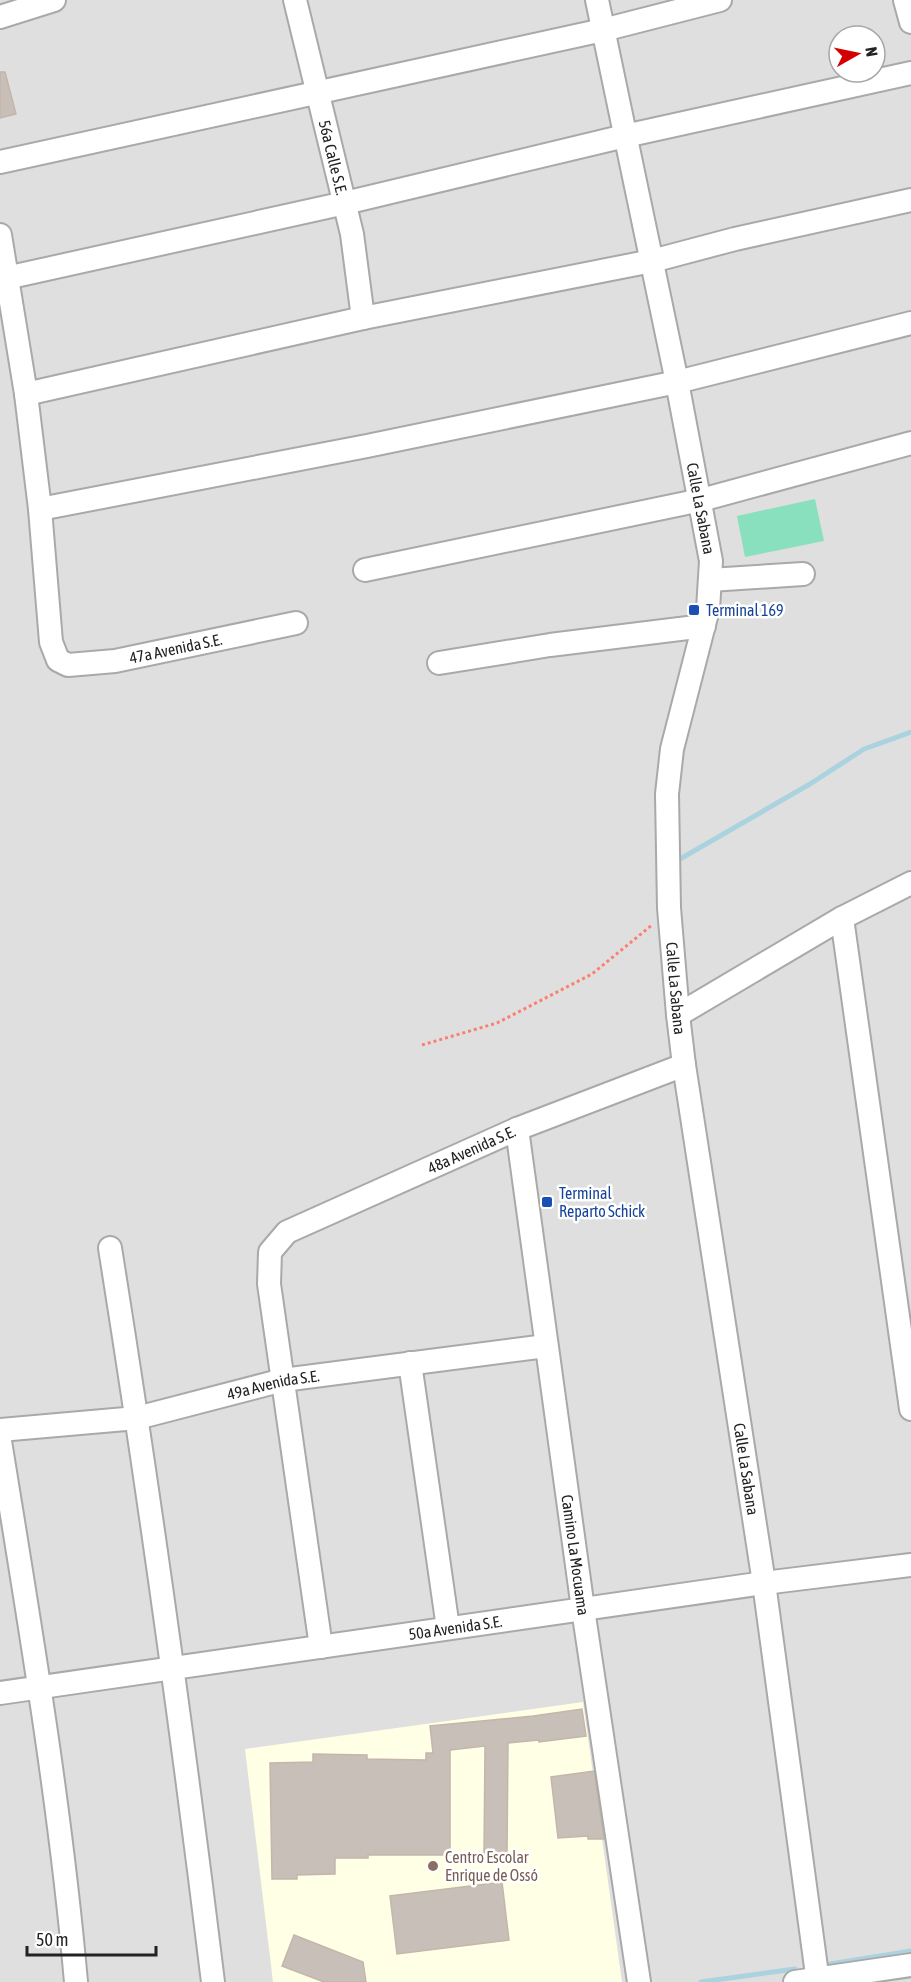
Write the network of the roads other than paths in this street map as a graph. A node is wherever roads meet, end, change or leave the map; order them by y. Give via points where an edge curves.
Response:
1 (295, 0) edge
2 (597, 0) edge
3 (720, 0) edge
4 (905, 0) edge
5 (43, 2) edge
6 (0, 16) edge
7 (911, 22) edge
8 (603, 30) junction
9 (911, 73) edge
10 (316, 94) junction
11 (625, 136) junction
12 (0, 162) edge
13 (911, 200) edge
14 (345, 203) junction
15 (0, 235) edge
16 (652, 261) junction
17 (6, 278) junction
18 (363, 318) junction
19 (911, 323) edge
20 (677, 382) junction
21 (26, 394) junction
22 (911, 443) edge
23 (701, 500) junction
24 (40, 509) junction
25 (365, 570) dead end
26 (803, 574) dead end
27 (710, 580) junction
28 (296, 623) dead end
29 (704, 626) junction
30 (439, 663) dead end
31 (911, 884) edge
32 (842, 918) junction
33 (678, 1015) junction
34 (684, 1065) junction
35 (517, 1129) junction
36 (110, 1248) dead end
37 (546, 1346) junction
38 (410, 1363) junction
39 (283, 1380) junction
40 (911, 1409) edge
41 (137, 1418) junction
42 (0, 1430) edge
43 (0, 1441) edge
44 (911, 1565) edge
45 (764, 1583) junction
46 (583, 1609) junction
47 (448, 1628) junction
48 (321, 1647) junction
49 (172, 1668) junction
50 (40, 1687) junction
51 (0, 1693) edge
52 (911, 1965) edge
53 (818, 1980) edge
54 (76, 1982) edge
55 (213, 1982) edge
56 (639, 1982) edge
57 (795, 1982) edge

1 - 10 street, 56a Calle S.E.
2 - 8 street, Calle La Sabana
3 - 8 street
4 - 7 street
5 - 6 street
8 - 10 street
8 - 11 street, Calle La Sabana
9 - 11 street
10 - 12 street
10 - 14 street, 56a Calle S.E.
11 - 14 street
11 - 16 street, Calle La Sabana
13 - 16 street
14 - 17 street
14 - 18 street, 56a Calle S.E.
15 - 17 street
16 - 18 street
16 - 20 street, Calle La Sabana
17 - 21 street
18 - 21 street
19 - 20 street
20 - 23 street, Calle La Sabana
20 - 24 street
21 - 24 street
22 - 23 street
23 - 25 street
23 - 27 street, Calle La Sabana via 711,561
24 - 28 street, 47a Avenida S.E. via 51,642 58,660 68,665 115,661
26 - 27 street
27 - 29 street, Calle La Sabana
29 - 30 street
29 - 33 street, Calle La Sabana via 672,749 667,794 669,908
31 - 32 street
32 - 33 street
32 - 40 street
33 - 34 street, Calle La Sabana
34 - 35 street, 48a Avenida S.E.
34 - 45 street, Calle La Sabana
35 - 37 street, Camino La Mocuama
35 - 39 street, 48a Avenida S.E. via 287,1232 270,1252 269,1284
36 - 41 street
37 - 38 street, 49a Avenida S.E.
37 - 46 street, Camino La Mocuama
38 - 39 street, 49a Avenida S.E.
38 - 47 street
39 - 41 street, 49a Avenida S.E.
39 - 48 street
41 - 42 street, 49a Avenida S.E.
41 - 49 street
43 - 50 street
44 - 45 street, 50a Avenida S.E.
45 - 46 street, 50a Avenida S.E.
45 - 53 street, Calle La Sabana
46 - 47 street, 50a Avenida S.E.
46 - 56 street, Camino La Mocuama
47 - 48 street, 50a Avenida S.E.
48 - 49 street, 50a Avenida S.E.
49 - 50 street, 50a Avenida S.E.
49 - 55 street
50 - 51 street, 50a Avenida S.E.
50 - 54 street
52 - 53 street
53 - 57 street

